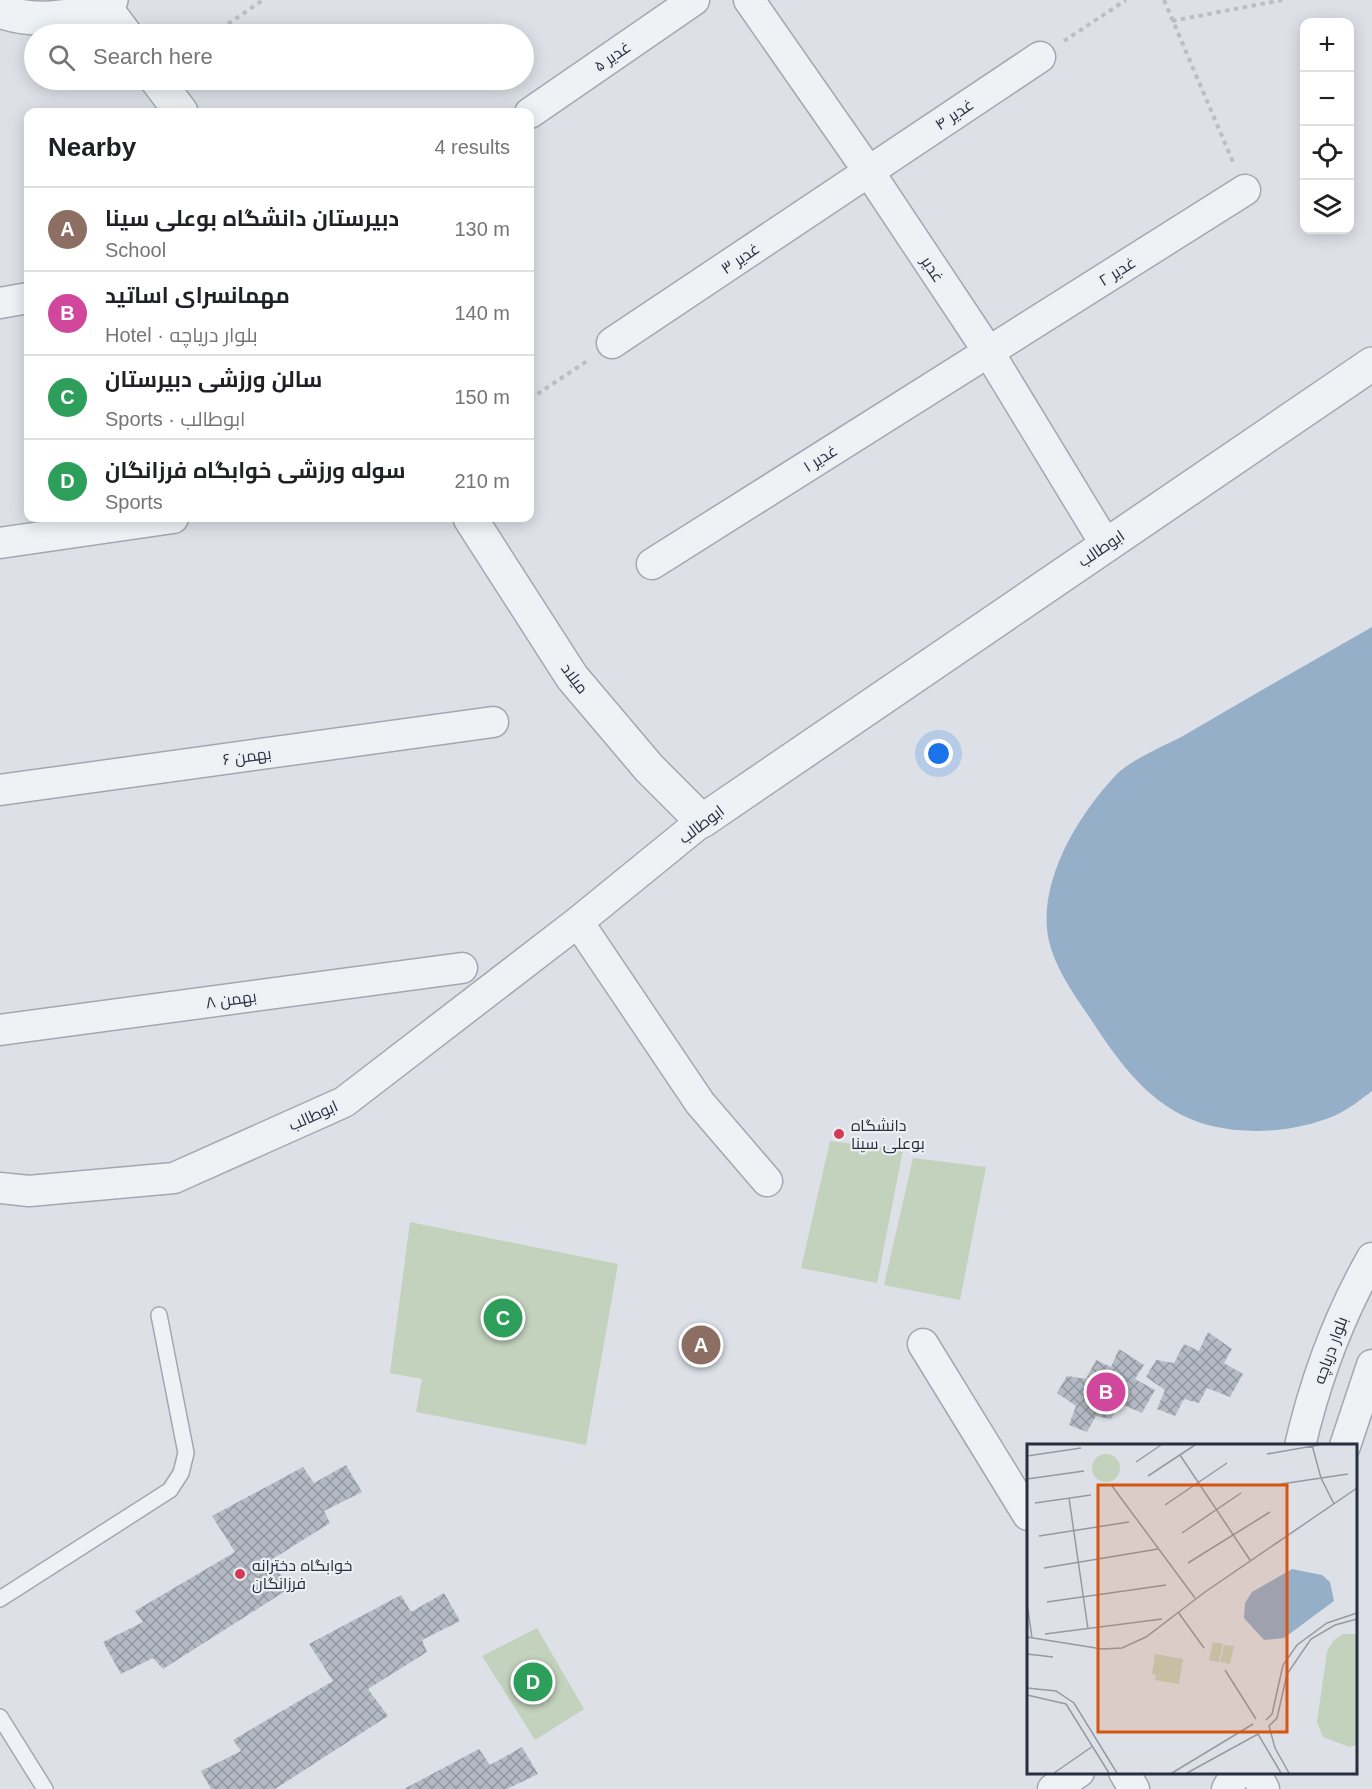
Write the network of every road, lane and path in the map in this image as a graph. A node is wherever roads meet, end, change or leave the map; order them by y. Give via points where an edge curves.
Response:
1 (263, 0) edge
2 (694, 0) edge
3 (749, 0) edge
4 (1126, 0) edge
5 (1164, 0) edge
6 (1282, 0) edge
7 (107, 3) edge
8 (0, 11) edge
9 (1172, 21) junction
10 (119, 24) edge
11 (228, 24) edge
12 (1040, 57) joint
13 (164, 90) edge
14 (178, 108) edge
15 (534, 110) edge
16 (869, 172) junction
17 (1245, 190) joint
18 (24, 299) edge
19 (0, 303) edge
20 (612, 344) joint
21 (988, 351) junction
22 (1372, 364) edge
23 (534, 396) edge
24 (145, 522) edge
25 (473, 522) edge
26 (0, 543) edge
27 (1106, 545) junction
28 (652, 564) dead end
29 (494, 722) dead end
30 (0, 790) edge
31 (702, 821) junction
32 (578, 922) junction
33 (462, 968) dead end
34 (0, 1030) edge
35 (767, 1181) dead end
36 (0, 1188) edge
37 (1372, 1258) edge
38 (159, 1315) dead end
39 (922, 1344) dead end
40 (1372, 1365) edge
41 (1301, 1444) edge
42 (1346, 1444) edge
43 (1027, 1512) edge
44 (0, 1599) edge
45 (0, 1717) edge
46 (1077, 1774) edge
47 (1125, 1774) edge
48 (1236, 1774) edge
49 (1256, 1774) edge
50 (45, 1789) edge
51 (1053, 1789) edge
52 (1134, 1789) edge
53 (1227, 1789) edge
54 (1264, 1789) edge

1 - 11 path
2 - 15 street, غدیر ۵
3 - 16 street, غدیر
4 - 12 path
5 - 9 path
6 - 9 path
7 - 8 street via 59,17
7 - 10 street
9 - 17 path
12 - 16 street, غدیر ۴
13 - 14 street
16 - 20 street, غدیر ۳
16 - 21 street, غدیر
17 - 21 street, غدیر ۲
18 - 19 street
20 - 23 path
21 - 27 street, غدیر
21 - 28 street, غدیر ۱
22 - 27 street, ابوطالب
24 - 26 street
25 - 31 street, میلاد via 572,677 649,768
27 - 31 street, ابوطالب
29 - 30 street, بهمن ۶
31 - 32 street, ابوطالب
32 - 35 street via 700,1103
32 - 36 street, ابوطالب via 344,1102 174,1178 29,1191
33 - 34 street, بهمن ۸
37 - 41 street, بلوار دریاچه via 1346,1308 1313,1396
38 - 44 lane via 186,1453 181,1473 170,1490
39 - 43 street
40 - 42 street
45 - 50 lane
46 - 51 street
47 - 52 street
48 - 53 street
49 - 54 street

